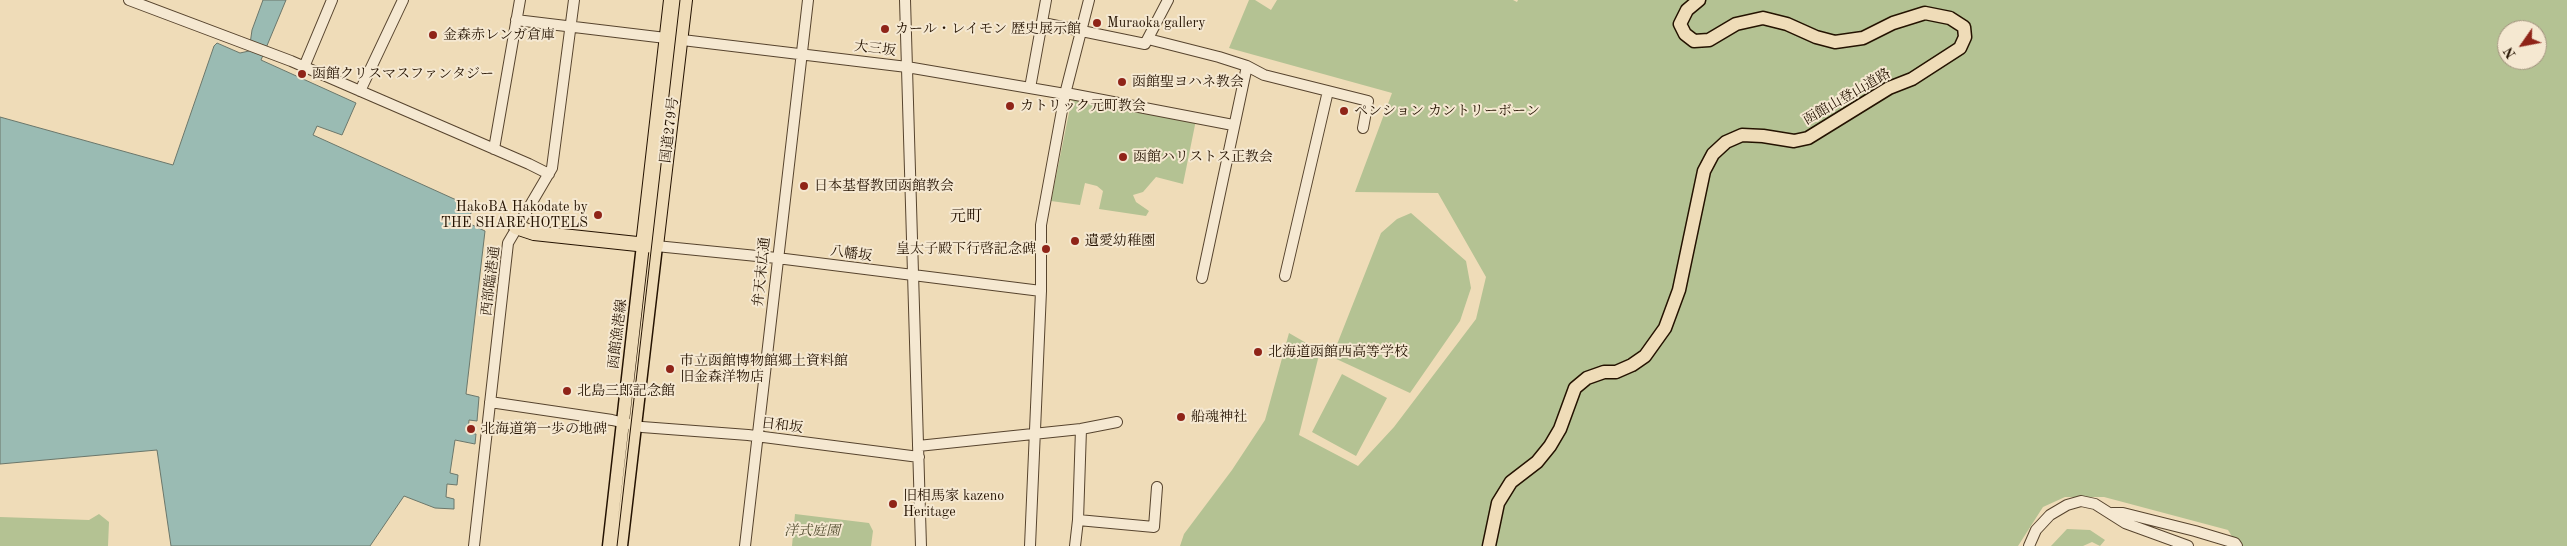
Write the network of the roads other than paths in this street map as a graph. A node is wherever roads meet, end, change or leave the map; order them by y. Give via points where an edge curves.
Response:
1 (129, 0) edge
2 (332, 0) edge
3 (403, 0) edge
4 (520, 0) edge
5 (574, 0) edge
6 (672, 0) edge
7 (685, 0) edge
8 (808, 0) edge
9 (905, 0) edge
10 (1046, 0) edge
11 (1089, 0) edge
12 (1168, 0) edge
13 (1699, 0) edge
14 (516, 20) junction
15 (1043, 22) junction
16 (570, 28) junction
17 (1081, 31) junction
18 (674, 39) junction
19 (1147, 42) junction
20 (801, 54) junction
21 (1247, 66) junction
22 (304, 67) junction
23 (907, 67) junction
24 (1030, 88) junction
25 (360, 91) junction
26 (1328, 91) junction
27 (1065, 93) junction
28 (1233, 125) junction
29 (1363, 128) dead end
30 (494, 149) junction
31 (549, 174) junction
32 (516, 227) junction
33 (650, 246) junction
34 (777, 258) junction
35 (912, 276) junction
36 (1285, 276) dead end
37 (1202, 278) dead end
38 (1041, 291) junction
39 (490, 402) junction
40 (1117, 422) dead end
41 (633, 425) junction
42 (1081, 429) junction
43 (1035, 434) junction
44 (757, 436) junction
45 (918, 446) junction
46 (919, 457) junction
47 (1157, 487) dead end
48 (2112, 513) junction
49 (1078, 520) junction
50 (474, 546) edge
51 (609, 546) edge
52 (621, 546) edge
53 (745, 546) edge
54 (921, 546) edge
55 (1030, 546) edge
56 (1075, 546) edge
57 (1489, 546) edge
58 (2029, 546) edge
59 (2188, 546) edge
60 (2237, 546) edge

1 - 22 street
2 - 22 street
3 - 25 street
4 - 14 street
5 - 16 street, 西部臨港通
6 - 18 highway, 国道279号
7 - 18 highway, 国道279号
8 - 20 street, 弁天末広通
9 - 23 street
10 - 15 street
11 - 17 street
12 - 19 street
13 - 57 main road, 函館山登山道路 via 1687,10 1680,24 1694,41 1709,40 1736,24 1763,18 1835,42 1863,38 1893,23 1925,14 1950,18 1964,27 1965,37 1960,48 1912,79 1889,88 1808,138 1794,141 1742,135 1726,142 1713,154 1704,171 1680,290 1665,328 1645,356 1632,365 1587,378 1575,388 1560,430 1550,446 1537,462 1511,482 1498,503
14 - 16 street, 大三坂
14 - 30 street
15 - 17 street
15 - 24 street
16 - 18 street, 大三坂
16 - 31 street, 西部臨港通 via 554,158
17 - 19 street
17 - 27 street
18 - 20 street, 大三坂
18 - 33 highway, 国道279号
19 - 21 street
20 - 23 street, 大三坂
20 - 34 street, 弁天末広通
21 - 26 street via 1264,75
21 - 28 street
22 - 25 street
23 - 24 street, 大三坂
23 - 35 street
24 - 27 street, 大三坂
25 - 30 street
26 - 29 street via 1368,101
26 - 36 street
27 - 28 street, 大三坂
27 - 38 street via 1041,226
28 - 37 street
30 - 31 street
31 - 32 street, 西部臨港通
32 - 33 highway via 534,233
32 - 39 street, 西部臨港通 via 508,243
33 - 34 street, 八幡坂
33 - 41 main road, 函館漁港線
34 - 35 street, 八幡坂
34 - 44 street, 弁天末広通
35 - 38 street, 八幡坂
35 - 45 street
38 - 43 street
39 - 41 street, 日和坂
39 - 50 street, 西部臨港通
40 - 42 street
41 - 44 street, 日和坂
41 - 51 main road, 函館漁港線
41 - 52 main road, 函館漁港線
42 - 43 street
42 - 49 street
43 - 45 street
43 - 55 street
44 - 46 street, 日和坂
44 - 53 street, 弁天末広通
45 - 46 street
46 - 54 street
47 - 49 street via 1154,527
48 - 58 street via 2095,504 2067,505 2050,514 2036,530
48 - 59 street via 2125,523
48 - 60 street via 2195,530
49 - 56 street

